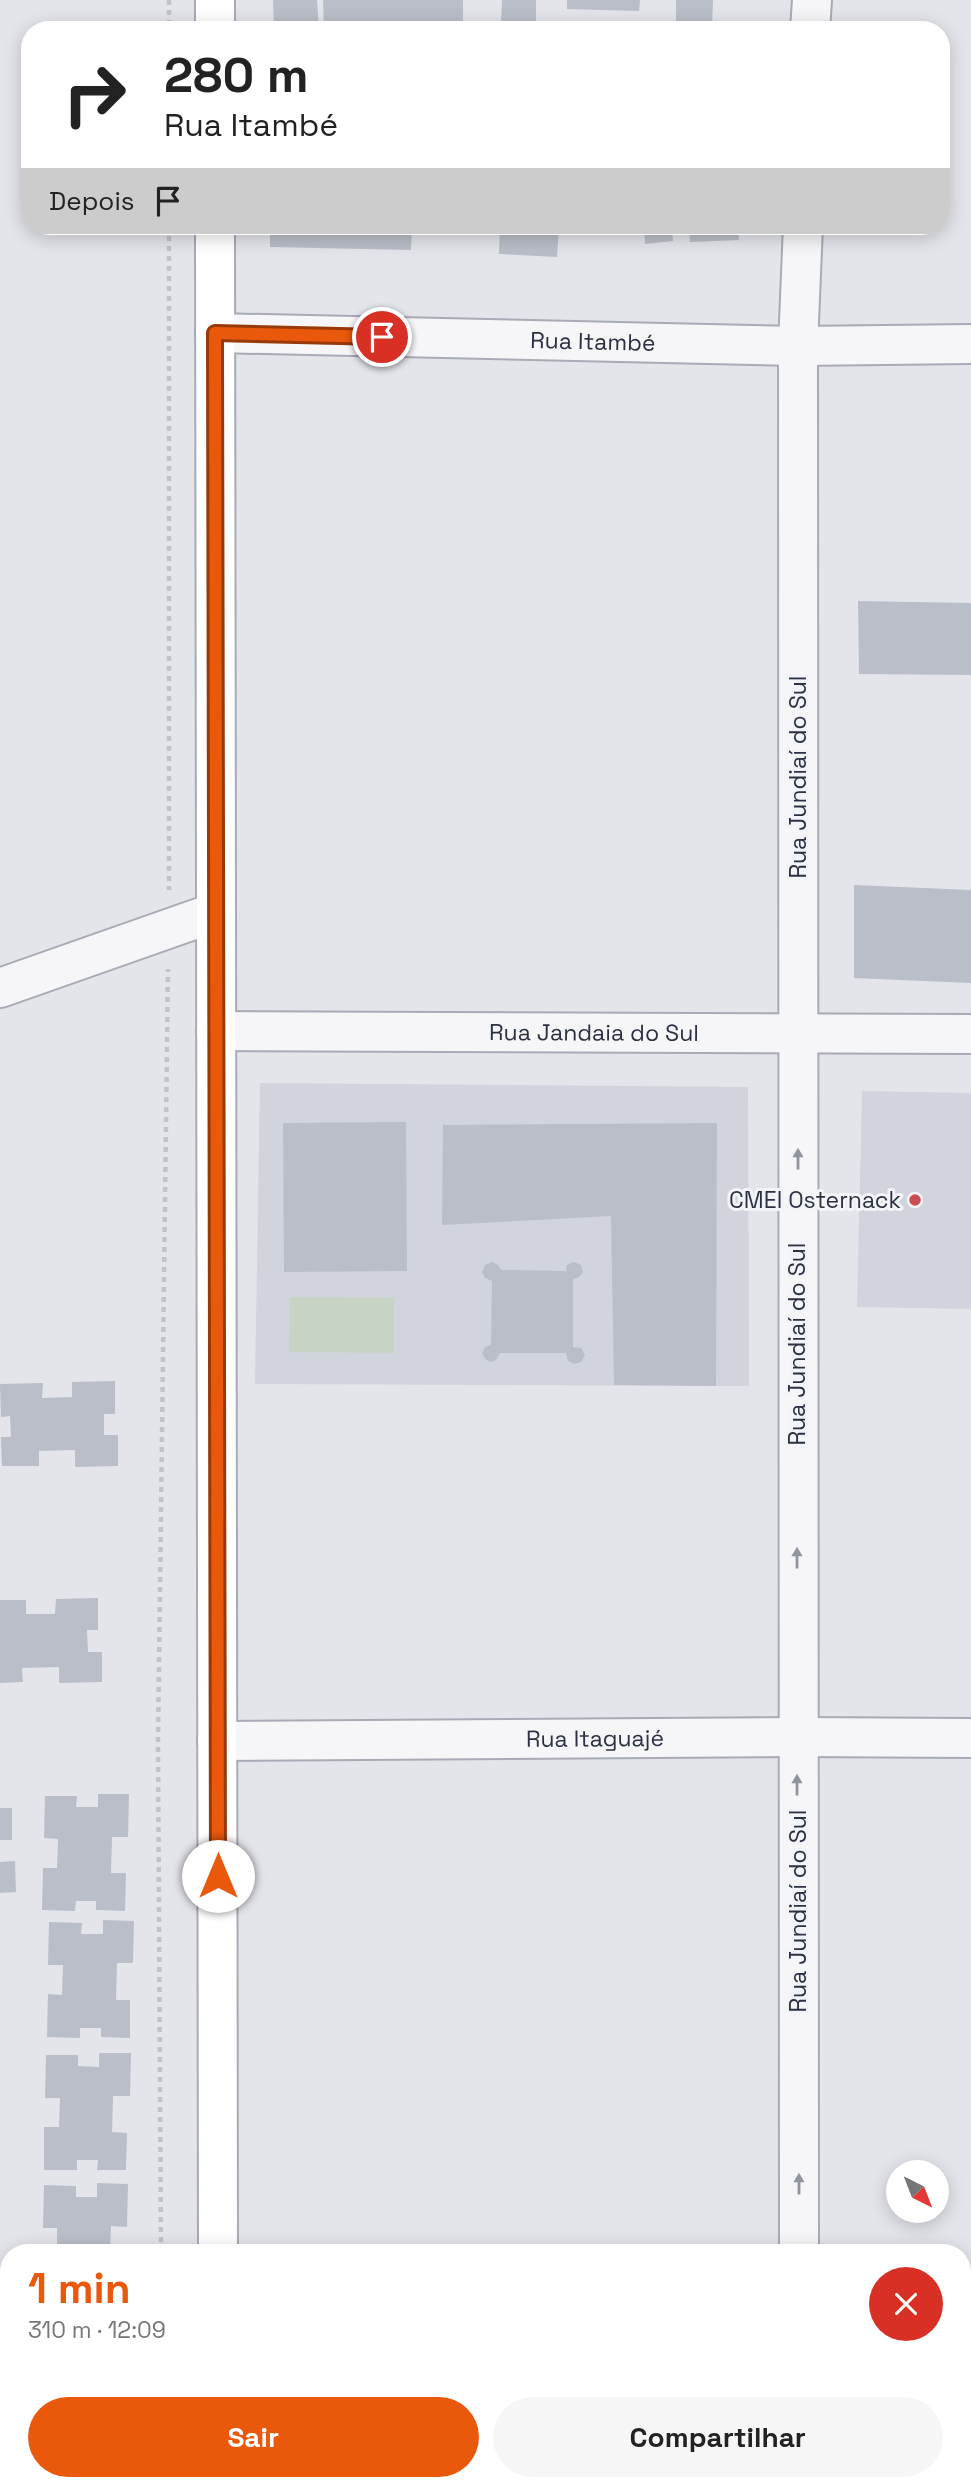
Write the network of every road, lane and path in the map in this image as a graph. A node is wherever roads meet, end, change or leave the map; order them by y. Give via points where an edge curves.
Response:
1 (169, 0) edge
2 (215, 0) edge
3 (812, 0) edge
4 (169, 21) edge
5 (215, 21) edge
6 (811, 21) edge
7 (169, 235) edge
8 (215, 235) edge
9 (803, 235) edge
10 (215, 333) junction
11 (971, 344) edge
12 (798, 346) junction
13 (169, 903) dead end
14 (216, 912) junction
15 (168, 979) dead end
16 (0, 988) edge
17 (216, 1031) junction
18 (798, 1033) junction
19 (971, 1034) edge
20 (797, 1737) junction
21 (971, 1738) edge
22 (217, 1741) junction
23 (161, 2244) edge
24 (218, 2244) edge
25 (799, 2244) edge

1 - 4 path
2 - 5 main road
3 - 6 street
7 - 13 path
8 - 10 main road
9 - 12 street, Rua Jundiaí do Sul
10 - 12 street, Rua Itambé
10 - 14 main road
11 - 12 street, Rua Itambé
12 - 18 street, Rua Jundiaí do Sul
14 - 16 street
14 - 17 main road
15 - 23 path via 158,1744
17 - 18 street, Rua Jandaia do Sul
17 - 22 main road
18 - 19 street, Rua Jandaia do Sul
20 -> 18 street, Rua Jundiaí do Sul
20 - 21 street, Rua Itaguajé
20 - 22 street, Rua Itaguajé
25 -> 20 street, Rua Jundiaí do Sul
22 - 24 main road

